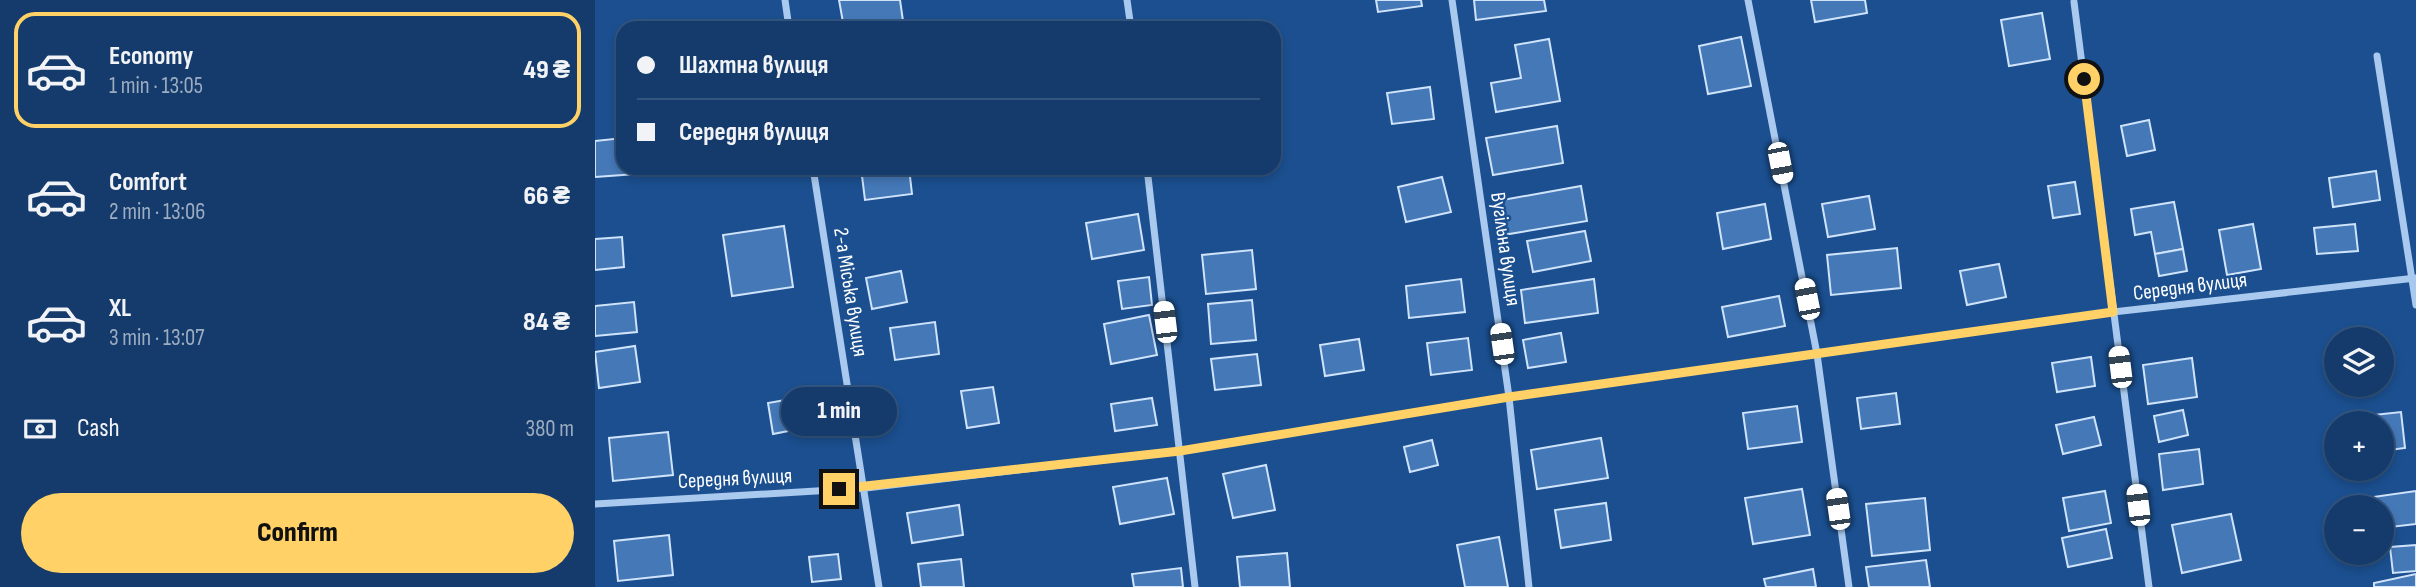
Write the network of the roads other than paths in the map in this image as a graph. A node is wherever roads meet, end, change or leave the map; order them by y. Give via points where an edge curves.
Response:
1 (785, 0) edge
2 (1128, 0) edge
3 (1452, 0) edge
4 (1748, 0) edge
5 (2074, 2) dead end
6 (788, 21) edge
7 (1130, 21) edge
8 (2377, 56) dead end
9 (814, 175) edge
10 (1148, 175) edge
11 (2414, 278) edge
12 (2416, 306) edge
13 (2113, 312) junction
14 (1817, 354) junction
15 (1509, 397) junction
16 (1180, 451) junction
17 (866, 488) junction
18 (595, 504) edge
19 (880, 587) edge
20 (1195, 587) edge
21 (1529, 587) edge
22 (1849, 587) edge
23 (2149, 587) edge

1 - 6 street
2 - 7 street
3 - 15 street, Вугільна вулиця
4 - 14 street
5 - 13 street
8 - 11 street
9 - 17 street, 2-а Міська вулиця
10 - 16 street
11 - 12 street
11 - 13 street, Середня вулиця
13 - 14 street, Середня вулиця
13 - 23 street
14 - 15 street, Середня вулиця
14 - 22 street
15 - 16 street, Середня вулиця
15 - 21 street, Вугільна вулиця
16 - 17 street, Середня вулиця
16 - 20 street
17 - 18 street, Середня вулиця
17 - 19 street, 2-а Міська вулиця

